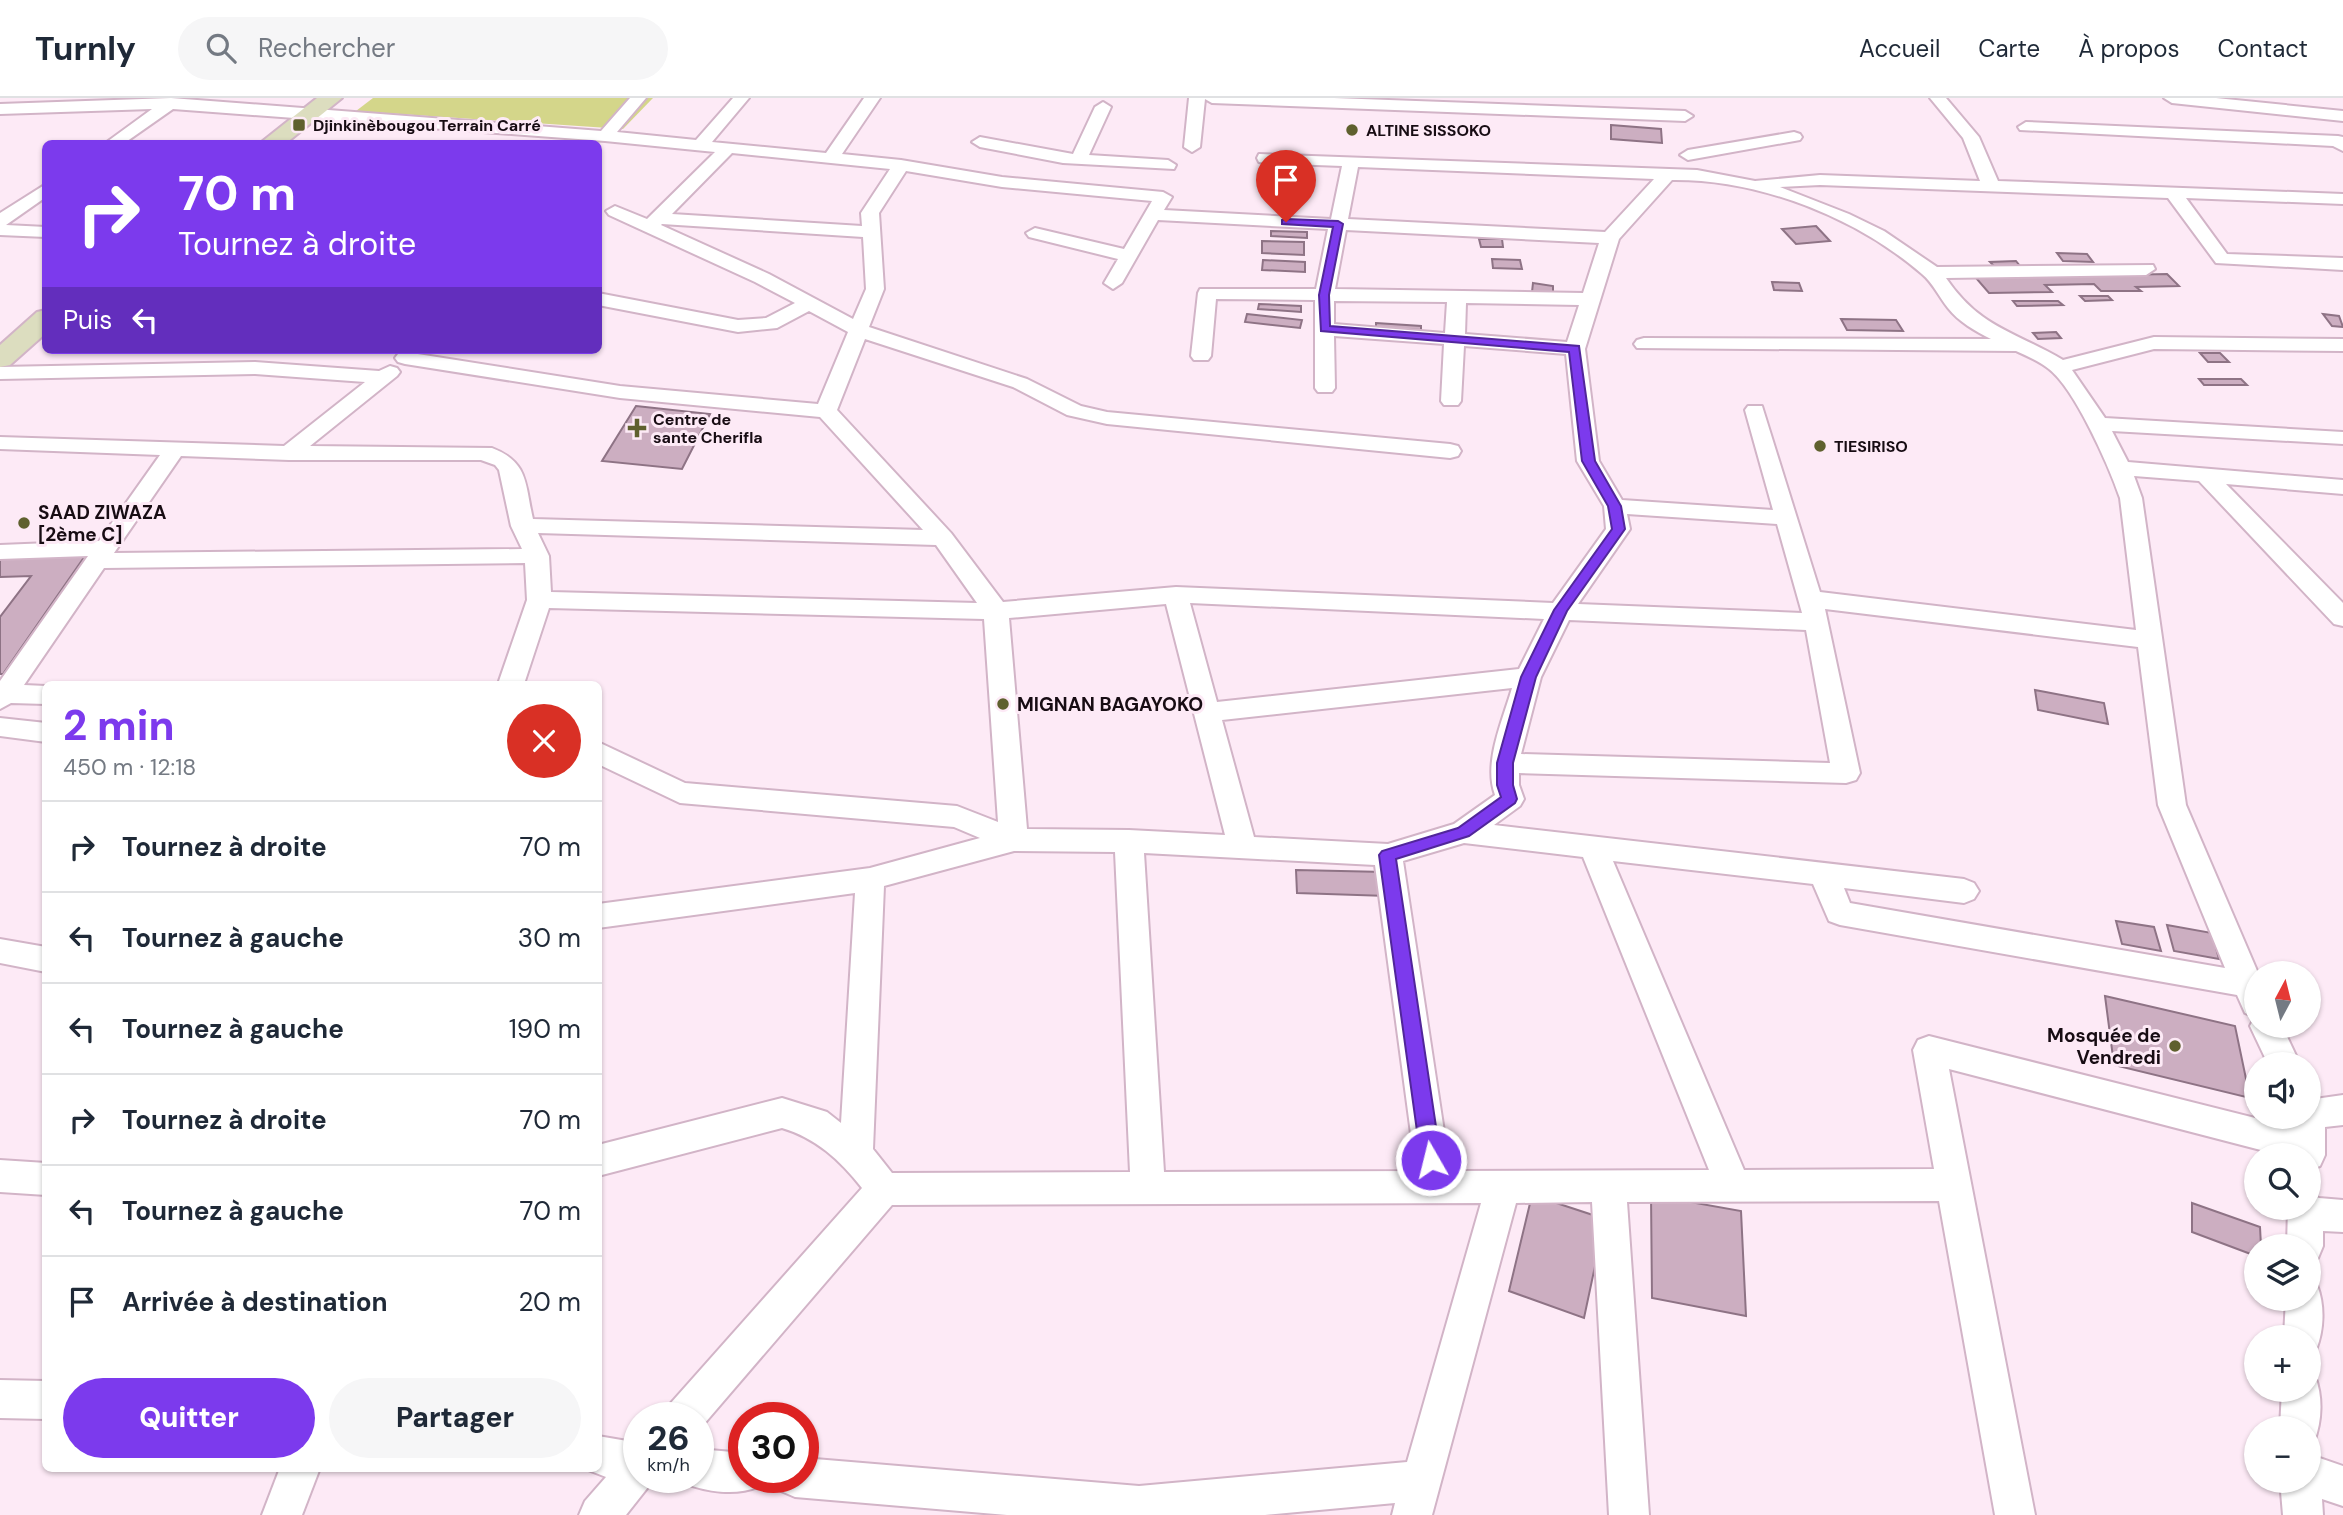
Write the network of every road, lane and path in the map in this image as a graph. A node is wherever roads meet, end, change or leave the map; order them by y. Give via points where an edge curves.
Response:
1 (331, 98) edge
2 (638, 98) edge
3 (741, 98) edge
4 (872, 98) edge
5 (1197, 98) edge
6 (1212, 98) edge
7 (1683, 98) edge
8 (1938, 98) edge
9 (2172, 98) edge
10 (175, 101) edge
11 (1354, 101) edge
12 (1103, 107) dead end
13 (0, 109) edge
14 (29, 109) junction
15 (308, 115) junction
16 (2343, 117) edge
17 (0, 127) edge
18 (2026, 127) dead end
19 (605, 136) junction
20 (1794, 137) dead end
21 (118, 140) edge
22 (275, 140) edge
23 (980, 142) dead end
24 (1687, 143) junction
25 (700, 145) junction
26 (2343, 146) edge
27 (1192, 147) dead end
28 (728, 148) junction
29 (1018, 149) junction
30 (831, 158) junction
31 (1265, 158) dead end
32 (1079, 159) junction
33 (1351, 161) junction
34 (901, 165) junction
35 (1168, 165) dead end
36 (939, 172) junction
37 (1667, 175) junction
38 (1021, 184) junction
39 (1750, 184) junction
40 (1991, 186) junction
41 (42, 192) edge
42 (2173, 193) junction
43 (1007, 198) dead end
44 (2343, 199) edge
45 (607, 209) edge
46 (1154, 215) junction
47 (0, 221) edge
48 (653, 222) junction
49 (1338, 224) junction
50 (0, 230) edge
51 (42, 232) edge
52 (872, 232) junction
53 (1035, 233) dead end
54 (1609, 238) junction
55 (1129, 256) junction
56 (2343, 264) edge
57 (2146, 269) dead end
58 (1932, 273) junction
59 (1113, 283) dead end
60 (1324, 295) junction
61 (1457, 297) junction
62 (1590, 299) junction
63 (602, 300) edge
64 (808, 304) junction
65 (42, 322) edge
66 (1325, 329) junction
67 (858, 330) junction
68 (1455, 339) junction
69 (1644, 344) dead end
70 (2020, 345) junction
71 (2343, 345) edge
72 (1575, 349) junction
73 (410, 354) edge
74 (1201, 356) dead end
75 (0, 359) edge
76 (2059, 367) junction
77 (0, 373) edge
78 (384, 377) junction
79 (1325, 388) dead end
80 (1451, 401) dead end
81 (1755, 410) dead end
82 (826, 411) junction
83 (2099, 424) junction
84 (2343, 438) edge
85 (0, 443) edge
86 (176, 449) junction
87 (1450, 452) dead end
88 (289, 453) junction
89 (2121, 468) junction
90 (2205, 475) junction
91 (2343, 487) edge
92 (1615, 506) junction
93 (1787, 518) junction
94 (523, 526) junction
95 (943, 538) junction
96 (0, 552) edge
97 (102, 554) junction
98 (537, 556) junction
99 (1176, 595) junction
100 (539, 600) junction
101 (1561, 610) junction
102 (996, 611) junction
103 (1814, 611) junction
104 (2343, 618) edge
105 (2150, 640) junction
106 (1528, 677) junction
107 (512, 681) edge
108 (42, 695) edge
109 (2, 697) edge
110 (1207, 712) junction
111 (0, 727) edge
112 (42, 732) edge
113 (602, 753) edge
114 (1505, 763) junction
115 (1464, 832) junction
116 (1014, 840) junction
117 (1129, 841) junction
118 (1242, 847) junction
119 (1592, 847) junction
120 (1388, 855) junction
121 (1824, 874) junction
122 (870, 879) junction
123 (1964, 891) dead end
124 (602, 915) edge
125 (0, 951) edge
126 (42, 959) edge
127 (2244, 977) edge
128 (2244, 993) edge
129 (2343, 1110) edge
130 (2308, 1133) edge
131 (856, 1154) junction
132 (602, 1160) edge
133 (0, 1176) edge
134 (42, 1178) edge
135 (1955, 1185) junction
136 (1609, 1186) junction
137 (1733, 1186) junction
138 (1435, 1187) junction
139 (1503, 1187) junction
140 (1148, 1188) junction
141 (884, 1189) junction
142 (2343, 1216) edge
143 (2306, 1222) edge
144 (0, 1399) edge
145 (42, 1400) edge
146 (698, 1402) edge
147 (602, 1457) edge
148 (623, 1460) edge
149 (298, 1472) edge
150 (2321, 1478) edge
151 (819, 1479) edge
152 (2343, 1486) edge
153 (623, 1488) edge
154 (2301, 1493) edge
155 (1418, 1498) edge
156 (282, 1515) edge
157 (599, 1515) edge
158 (1629, 1515) edge
159 (2015, 1515) edge
160 (2303, 1515) edge

1 - 15 street
2 - 19 street
3 - 25 street
4 - 30 street
5 - 27 street
6 - 11 street
7 - 24 street
8 - 40 street via 1971,136
9 - 16 street
10 - 14 street
10 - 15 street
10 - 21 street
11 - 24 street
12 - 32 street
13 - 14 street
14 - 17 street
15 - 19 street
15 - 22 street
18 - 26 street via 2338,141
19 - 25 street
20 - 24 street
23 - 29 street
24 - 37 street
24 - 39 street
25 - 28 street
28 - 30 street
28 - 48 street
29 - 32 street
29 - 36 street via 1010,164 956,165
30 - 34 street
31 - 33 street
32 - 35 street
33 - 37 street
33 - 49 street
34 - 36 street
34 - 52 street via 870,213
36 - 38 street
37 - 54 street
38 - 43 street
38 - 46 street via 1163,197
39 - 40 street via 1820,180
39 - 58 street via 1849,219
40 - 42 street
41 - 47 street
42 - 44 street
42 - 56 street via 2221,259
45 - 48 street
46 - 49 street
46 - 55 street
48 - 52 street
48 - 64 street
49 - 54 street
49 - 60 street
50 - 51 street
52 - 67 street via 874,289
53 - 55 street
54 - 62 street
55 - 59 street
57 - 58 street
58 - 70 street via 1959,309
60 - 61 street
60 - 66 street
60 - 74 street via 1207,293
61 - 62 street
61 - 68 street
62 - 72 street
63 - 64 street via 738,326 770,324
64 - 67 street
65 - 75 street
66 - 68 street
66 - 79 street
67 - 82 street
67 - 87 street via 1020,383 1074,411 1107,418
68 - 72 street
68 - 80 street
69 - 70 street
70 - 76 street
71 - 76 street via 2154,343
72 - 92 street via 1588,461
73 - 78 street
73 - 82 street via 620,392
76 - 83 street
77 - 78 street via 255,368
78 - 88 street
81 - 93 street
82 - 95 street
83 - 84 street
83 - 89 street
85 - 86 street
86 - 88 street
86 - 97 street
88 - 94 street via 485,453 503,460 510,470
89 - 90 street
89 - 105 street via 2131,498
90 - 91 street
90 - 104 street
92 - 93 street
92 - 101 street via 1618,529
93 - 103 street
94 - 95 street
94 - 98 street
95 - 102 street
96 - 97 street
97 - 98 street
97 - 109 street
98 - 100 street
99 - 101 street
99 - 102 street
99 - 110 street
100 - 102 street
100 - 107 street
101 - 103 street
101 - 106 street
102 - 116 street
103 - 105 street
103 - 114 street via 1846,773
105 - 127 street via 2172,805
106 - 110 street
106 - 114 street
108 - 109 street
110 - 118 street
111 - 112 street
113 - 116 street via 680,793 957,817
114 - 115 street via 1510,799
115 - 119 street
115 - 120 street
116 - 117 street
116 - 122 street
117 - 118 street
117 - 140 street
118 - 120 street
119 - 121 street
119 - 137 street
120 - 138 street
121 - 123 street
121 - 128 street via 1840,913
122 - 124 street
122 - 131 street
125 - 126 street
129 - 130 street
130 - 135 street via 1929,1050
131 - 132 street via 815,1123 782,1113
131 - 141 street
133 - 134 street
135 - 137 street
135 - 159 street
136 - 137 street
136 - 139 street
136 - 158 street
138 - 139 street
138 - 140 street
139 - 155 street
140 - 141 street
141 - 146 street
142 - 143 street
144 - 145 street
147 - 148 street
149 - 156 street
150 - 152 street
151 - 155 street via 1139,1506
153 - 157 street
154 - 160 street

